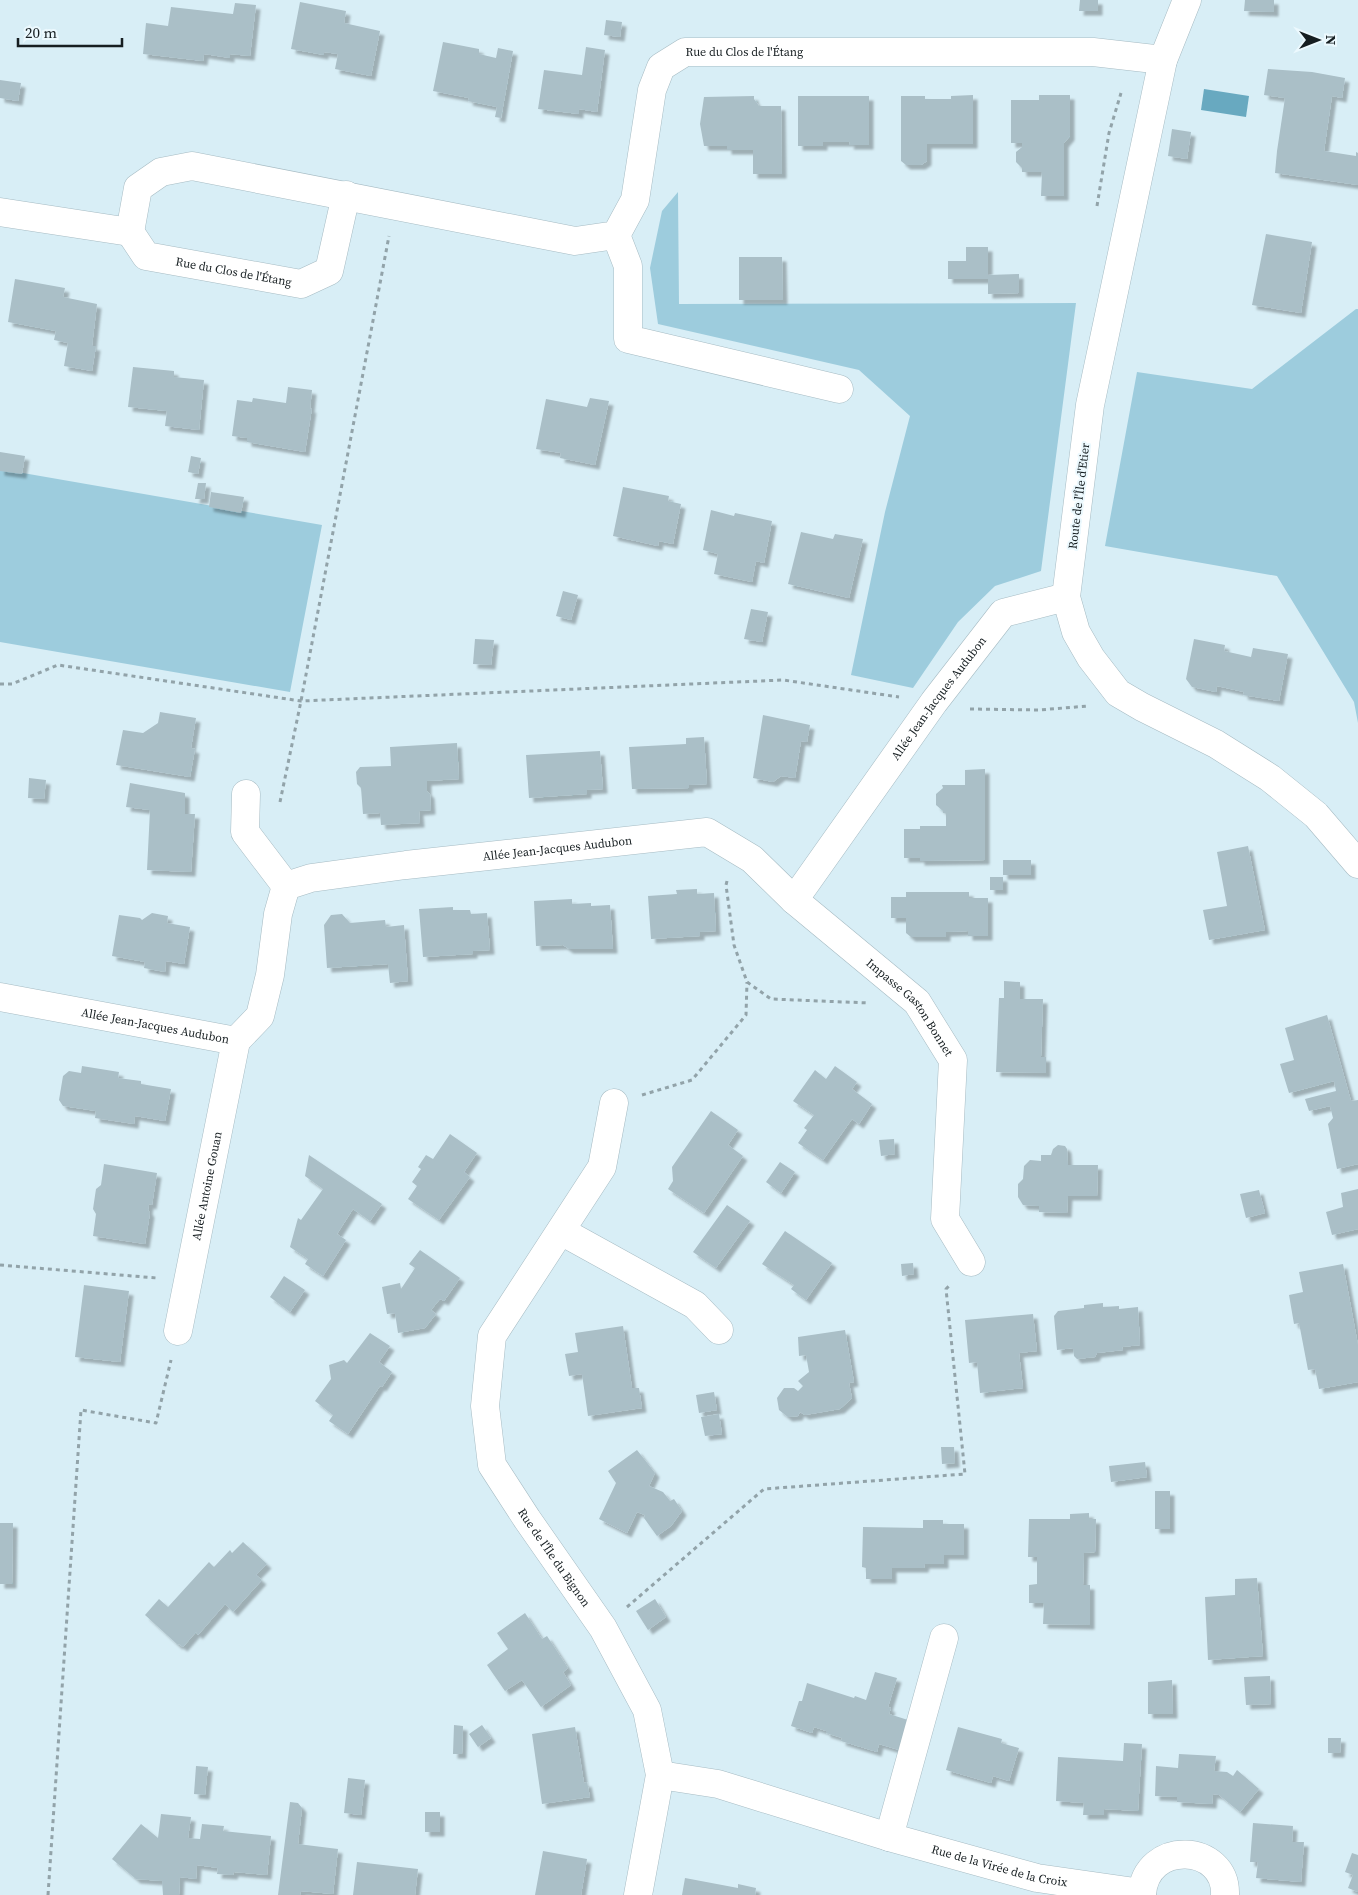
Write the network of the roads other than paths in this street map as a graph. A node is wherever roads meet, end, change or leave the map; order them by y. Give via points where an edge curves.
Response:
1 (1187, 0) edge
2 (1163, 60) junction
3 (346, 195) junction
4 (0, 212) edge
5 (130, 232) junction
6 (616, 235) junction
7 (839, 389) dead end
8 (1066, 597) junction
9 (246, 794) dead end
10 (1358, 864) edge
11 (286, 886) junction
12 (794, 900) junction
13 (0, 997) edge
14 (236, 1041) junction
15 (614, 1103) road end
16 (562, 1231) junction
17 (971, 1262) road end
18 (719, 1330) dead end
19 (178, 1331) road end
20 (944, 1638) dead end
21 (660, 1775) junction
22 (888, 1837) junction
23 (1142, 1894) edge
24 (638, 1895) edge
25 (1224, 1895) edge

1 - 2 street, Route de l'Île d'Etier
2 - 6 street, Rue du Clos de l'Étang via 1093,52 685,52 660,67 652,90 635,200
2 - 8 street, Route de l'Île d'Etier via 1090,405
3 - 5 street via 192,166 161,172 138,188
3 - 5 street, Rue du Clos de l'Étang via 329,271 301,284 146,256
3 - 6 street via 575,241
4 - 5 street
6 - 7 street via 628,266 628,339
8 - 10 street, Route de l'Île d'Etier via 1076,632 1118,693 1216,744 1270,778 1316,815
8 - 12 street, Allée Jean-Jacques Audubon via 1002,613 934,702
9 - 11 street via 245,832
11 - 12 street, Allée Jean-Jacques Audubon via 311,878 349,873 707,832 752,859
11 - 14 street, Allée Jean-Jacques Audubon via 260,1016
12 - 17 street, Impasse Gaston Bonnet via 917,1002 953,1060 945,1219
13 - 14 street, Allée Jean-Jacques Audubon
14 - 19 street, Allée Antoine Gouan
15 - 16 street, Rue de l'Île du Bignon via 602,1167
16 - 18 street via 695,1305
16 - 21 street, Rue de l'Île du Bignon via 492,1336 485,1406 492,1465 603,1628 647,1710
20 - 22 street
21 - 22 street, Rue de la Virée de la Croix via 718,1784
21 - 24 street, Rue de l'Île du Bignon
22 - 23 street, Rue de la Virée de la Croix via 1036,1878
23 - 25 street via 1145,1880 1162,1859 1188,1854 1201,1857 1212,1865 1220,1876

